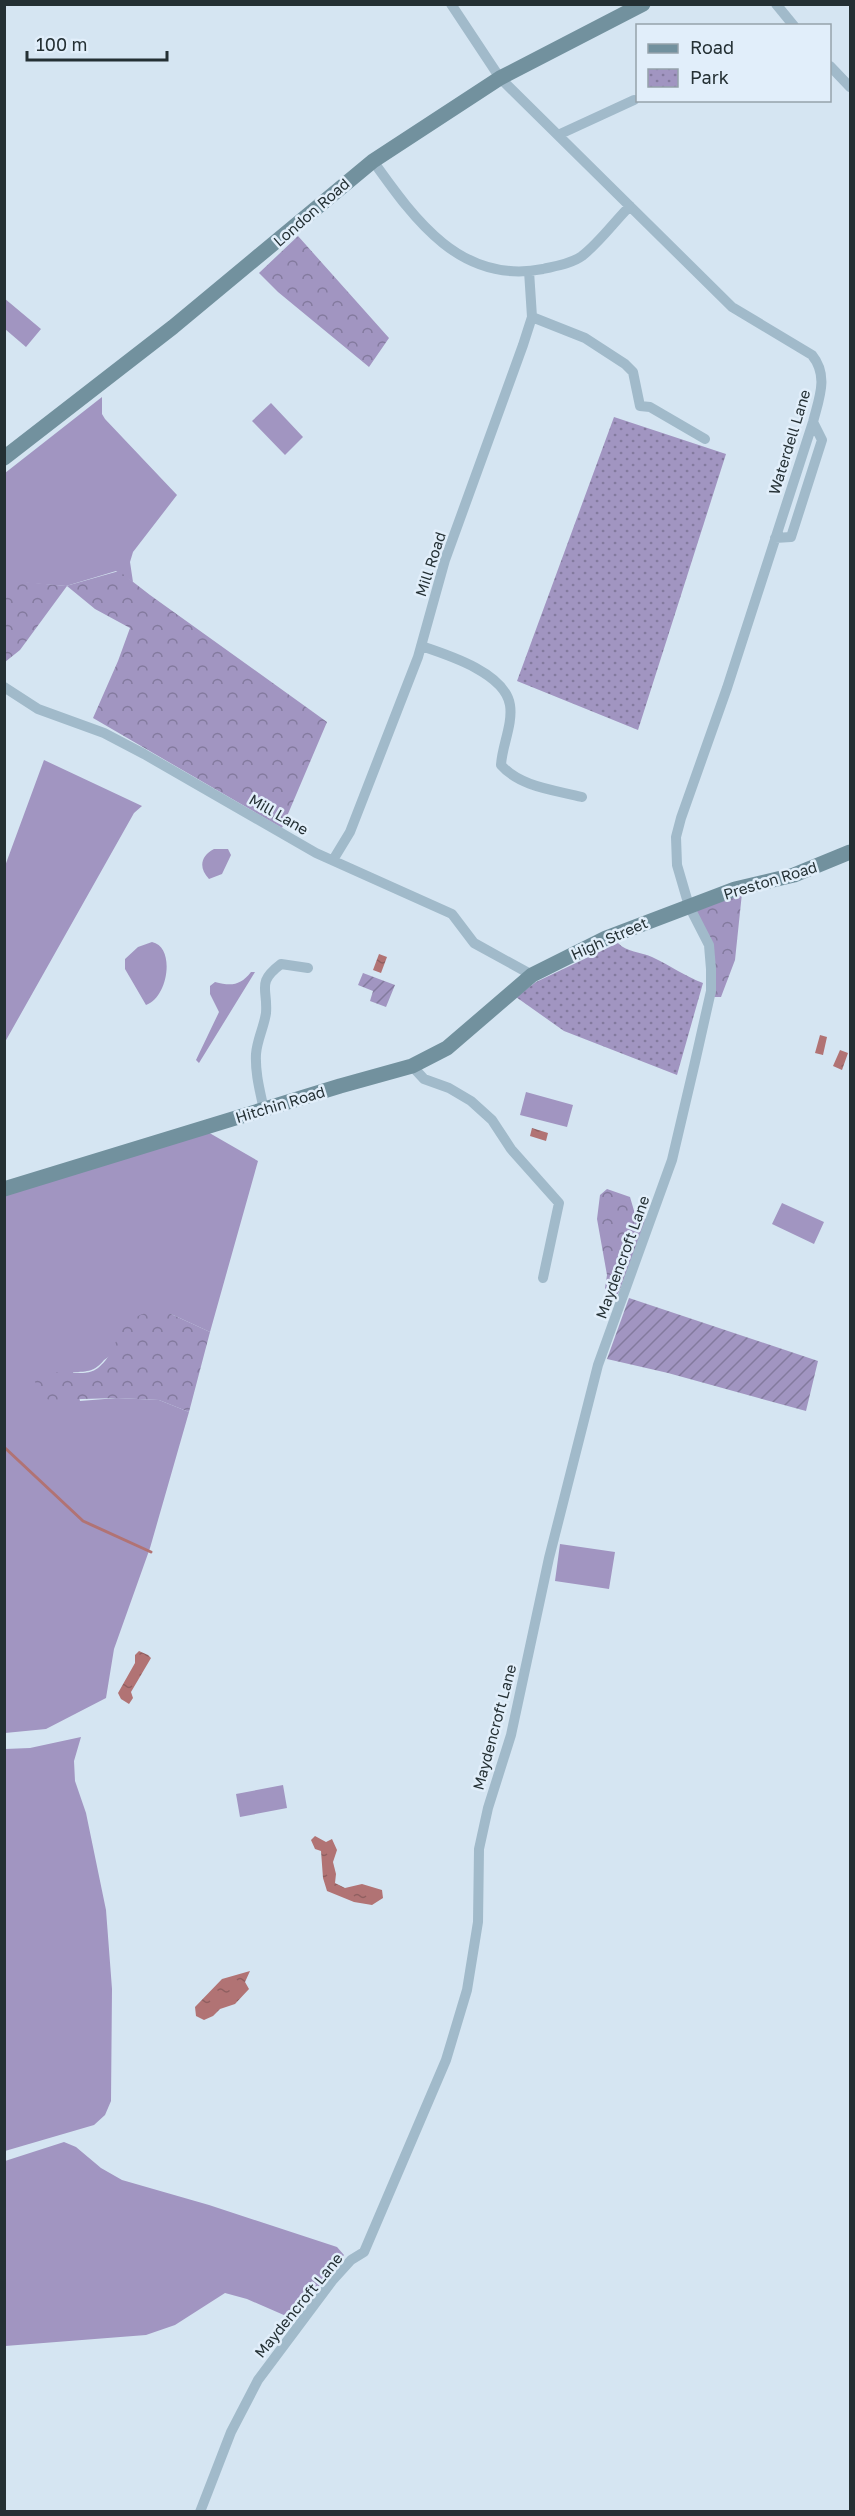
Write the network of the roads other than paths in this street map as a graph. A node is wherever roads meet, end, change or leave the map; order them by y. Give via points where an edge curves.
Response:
1 (451, 4) edge
2 (643, 4) edge
3 (776, 4) edge
4 (792, 24) edge
5 (831, 67) edge
6 (500, 78) junction
7 (850, 87) edge
8 (634, 100) dead end
9 (558, 135) junction
10 (373, 161) junction
11 (630, 206) junction
12 (530, 271) junction
13 (532, 317) junction
14 (705, 439) dead end
15 (4, 458) edge
16 (420, 646) junction
17 (4, 687) edge
18 (582, 797) dead end
19 (850, 852) edge
20 (333, 860) junction
21 (689, 906) junction
22 (308, 968) dead end
23 (532, 975) junction
24 (412, 1066) junction
25 (264, 1110) junction
26 (4, 1189) edge
27 (543, 1278) dead end
28 (200, 2511) edge

1 - 6 street, Waterdell Lane
2 - 6 street, London Road
3 - 4 street
5 - 7 street
6 - 9 street, Waterdell Lane
6 - 10 street, London Road
8 - 9 street
9 - 11 street, Waterdell Lane
10 - 12 street via 412,215 447,246 491,270
10 - 15 street, London Road via 173,327
11 - 12 street via 581,257
11 - 21 street, Waterdell Lane via 732,307 812,355 820,364 823,380 813,422 822,440 791,537 775,538 678,828 676,865
12 - 13 street, Mill Road
13 - 14 street via 585,338 625,364 633,372 640,406 650,407
13 - 16 street, Mill Road via 445,560
16 - 18 street via 496,680 506,692 511,707 501,765 506,771 517,780
16 - 20 street, Mill Road via 350,832
17 - 20 street, Mill Lane via 38,709 104,733 144,753
19 - 21 street, Preston Road via 794,875 735,889
20 - 23 street, Mill Lane via 452,914 474,943
21 - 23 street, High Street via 606,938
21 - 28 street, Maydencroft Lane via 709,945 711,991 672,1160 598,1365 549,1558 511,1735 479,1849 478,1922 467,1990 446,2060 364,2252 332,2281 258,2380 231,2432
22 - 25 street via 281,964 270,972 264,984 266,1011 256,1052
23 - 24 street, Hitchin Road via 447,1048
24 - 25 street, Hitchin Road
24 - 27 street via 424,1080 449,1088 492,1120 511,1149 559,1203
25 - 26 street, Hitchin Road

